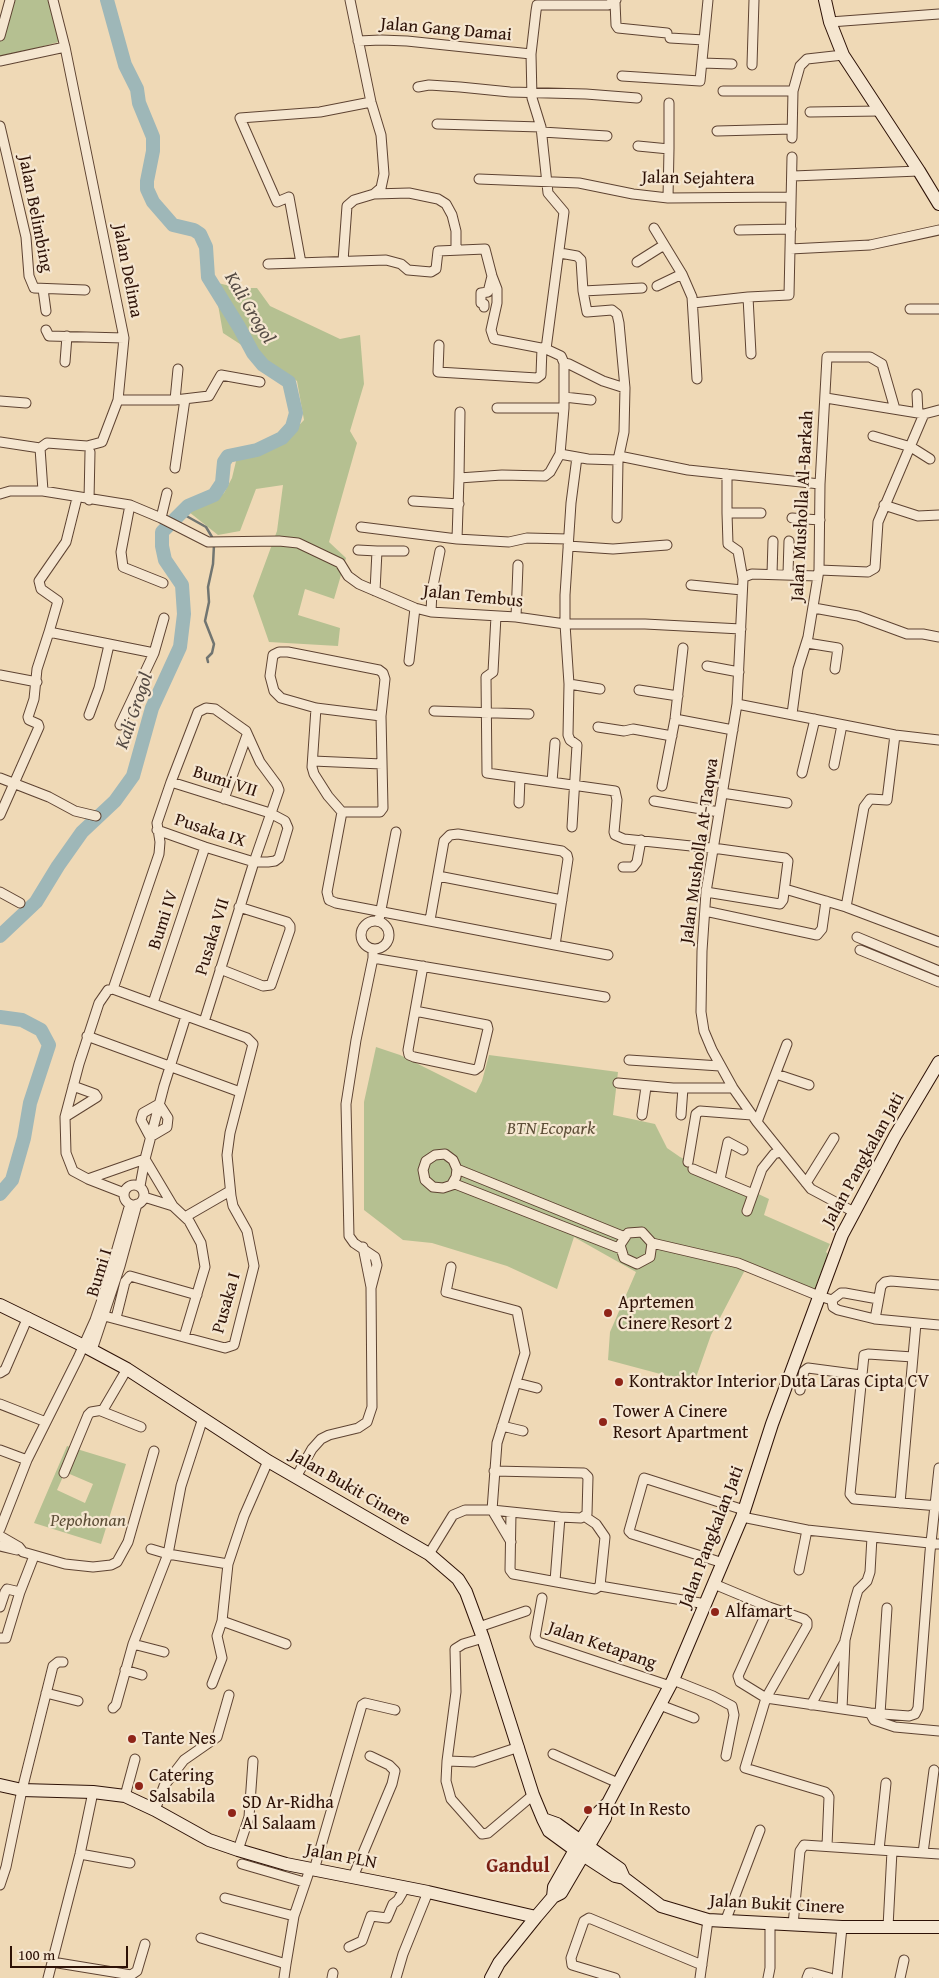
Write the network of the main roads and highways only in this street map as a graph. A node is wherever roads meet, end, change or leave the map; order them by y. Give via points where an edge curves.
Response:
1 (825, 0) edge
2 (939, 204) edge
3 (939, 1062) edge
4 (0, 1304) edge
5 (0, 1785) edge
6 (582, 1848) junction
7 (536, 1917) junction
8 (939, 1927) edge
9 (491, 1978) edge

1 - 2 main road via 843,55
3 - 6 main road, Jalan Pangkalan Jati via 842,1235 772,1424 743,1514 706,1604 672,1683 608,1803 605,1818
4 - 6 main road, Jalan Bukit Cinere via 127,1370 268,1461 429,1554 458,1579 481,1633 543,1819 557,1824
5 - 7 main road, Jalan PLN via 22,1790 125,1796 209,1840 238,1850
6 - 7 main road, Jalan Pangkalan Jati via 561,1893 553,1897
6 - 8 main road, Jalan Bukit Cinere via 615,1876 624,1878 661,1906 708,1920 842,1927
7 - 9 main road, Jalan Pangkalan Jati

